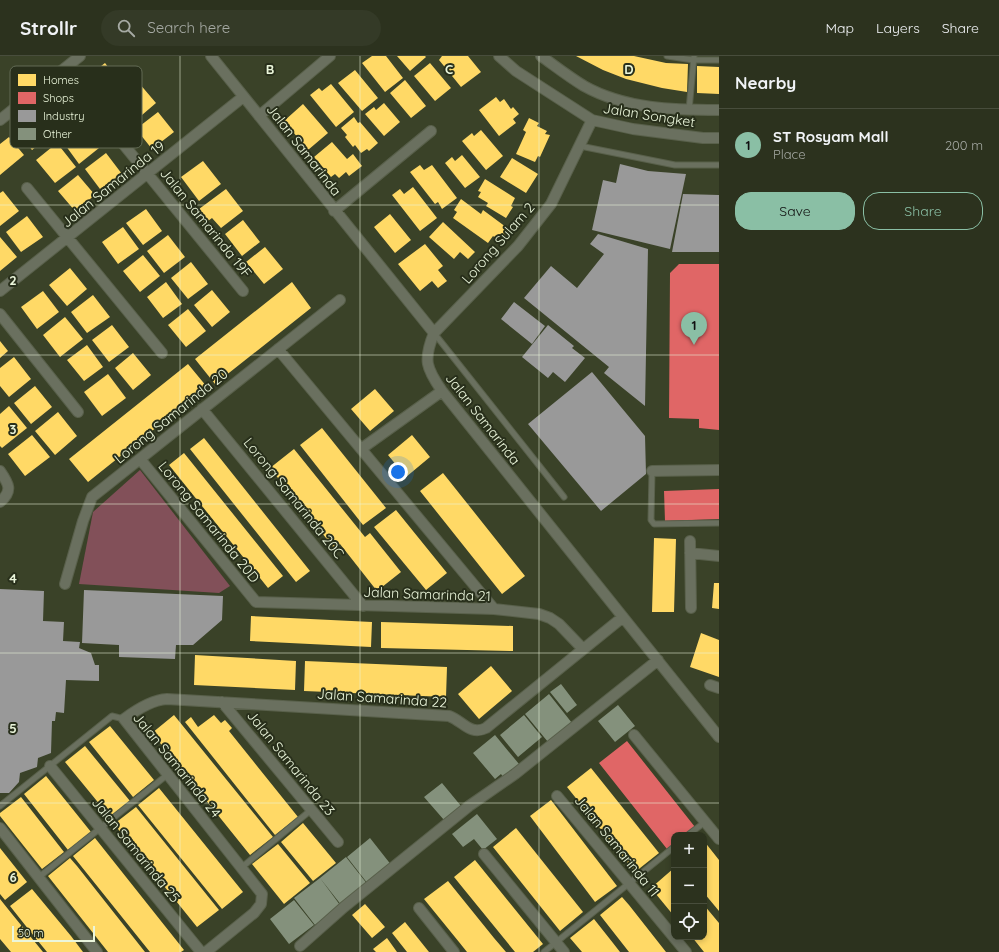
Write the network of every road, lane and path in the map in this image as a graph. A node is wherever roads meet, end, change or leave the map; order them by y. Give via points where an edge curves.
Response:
1 (80, 56) edge
2 (211, 56) edge
3 (330, 56) edge
4 (499, 56) edge
5 (541, 56) edge
6 (667, 56) edge
7 (693, 58) edge
8 (719, 60) edge
9 (68, 66) edge
10 (243, 97) junction
11 (689, 110) junction
12 (719, 110) edge
13 (10, 112) edge
14 (259, 116) junction
15 (0, 120) edge
16 (592, 120) junction
17 (431, 131) dead end
18 (719, 138) edge
19 (580, 146) junction
20 (127, 148) edge
21 (719, 166) edge
22 (148, 174) junction
23 (27, 188) dead end
24 (334, 211) junction
25 (68, 238) junction
26 (0, 291) edge
27 (243, 291) dead end
28 (340, 300) dead end
29 (0, 314) edge
30 (434, 333) junction
31 (278, 349) junction
32 (162, 353) dead end
33 (442, 391) junction
34 (202, 409) junction
35 (78, 412) dead end
36 (361, 449) junction
37 (140, 459) junction
38 (719, 470) edge
39 (0, 471) edge
40 (652, 471) joint
41 (564, 497) dead end
42 (0, 502) edge
43 (719, 523) edge
44 (690, 541) dead end
45 (690, 552) junction
46 (719, 556) edge
47 (65, 584) dead end
48 (256, 602) joint
49 (363, 606) junction
50 (691, 608) dead end
51 (494, 609) junction
52 (623, 616) junction
53 (583, 649) junction
54 (652, 665) junction
55 (222, 702) junction
56 (124, 719) junction
57 (634, 735) dead end
58 (719, 737) edge
59 (50, 766) junction
60 (168, 775) junction
61 (557, 796) dead end
62 (0, 806) edge
63 (311, 810) junction
64 (705, 822) junction
65 (0, 828) edge
66 (100, 828) junction
67 (692, 832) edge
68 (719, 839) edge
69 (338, 842) dead end
70 (671, 848) edge
71 (484, 854) dead end
72 (241, 868) junction
73 (38, 877) junction
74 (629, 883) junction
75 (419, 908) dead end
76 (556, 942) junction
77 (300, 946) dead end
78 (97, 952) edge
79 (201, 952) edge
80 (206, 952) edge
81 (454, 952) edge
82 (544, 952) edge
83 (564, 952) edge
84 (686, 952) edge

1 - 9 street
2 - 10 street, Jalan Samarinda
3 - 14 street
4 - 16 street, Jalan Songket via 516,71
5 - 11 street, Jalan Songket via 585,86 629,104
6 - 7 lane
7 - 8 lane
7 - 11 lane
10 - 14 street, Jalan Samarinda
10 - 22 street, Jalan Samarinda 19
11 - 12 street, Jalan Songket
13 - 15 street
14 - 24 street, Jalan Samarinda
16 - 18 street, Jalan Songket via 633,129
16 - 19 street, Lorong Sulam 2
17 - 24 street
19 - 21 lane via 675,165
19 - 30 street, Lorong Sulam 2 via 550,204 518,246
20 - 22 street, Jalan Samarinda 19F
22 - 25 street, Jalan Samarinda 19
22 - 27 street, Jalan Samarinda 19F
23 - 25 street
24 - 30 street, Jalan Samarinda
25 - 26 street, Jalan Samarinda 19
25 - 32 street
28 - 31 street, Lorong Samarinda 20
29 - 35 street
30 - 33 street, Jalan Samarinda via 426,362
30 - 41 lane
31 - 34 street, Lorong Samarinda 20
31 - 36 street
33 - 36 street
33 - 52 street, Jalan Samarinda
34 - 37 street, Lorong Samarinda 20
34 - 49 street, Lorong Samarinda 20C
36 - 51 street
37 - 47 street, Lorong Samarinda 20 via 92,497
37 - 48 street, Lorong Samarinda 20D
38 - 40 street
39 - 42 street via 7,481 9,491
40 - 43 lane via 651,520 654,524
44 - 45 street
45 - 46 street
45 - 50 street
48 - 49 street, Jalan Samarinda 21
49 - 51 street, Jalan Samarinda 21
51 - 53 street, Jalan Samarinda 21 via 539,614 550,618
52 - 53 street, Jalan Samarinda 22
52 - 54 street, Jalan Samarinda
53 - 55 street, Jalan Samarinda 22 via 480,731 471,730 449,716
54 - 58 street, Jalan Samarinda
54 - 77 street via 515,774 469,806
55 - 56 street, Jalan Samarinda 22 via 162,699 138,709
55 - 63 street, Jalan Samarinda 23
56 - 59 lane, Jalan Samarinda 24 via 112,716
56 - 60 street, Jalan Samarinda 24
57 - 64 street
59 - 62 lane, Jalan Samarinda 24
59 - 66 street, Jalan Samarinda 25
60 - 66 lane
60 - 72 street, Jalan Samarinda 24
61 - 74 street, Jalan Samarinda 11
63 - 69 street, Jalan Samarinda 23
63 - 72 lane
64 - 67 lane
64 - 68 street
65 - 73 street
66 - 73 lane
66 - 79 street, Jalan Samarinda 25
70 - 74 lane
71 - 76 street
72 - 80 street, Jalan Samarinda 24 via 262,894 261,904 254,913
73 - 78 street
74 - 76 lane
74 - 84 street, Jalan Samarinda 11
75 - 81 street
76 - 82 lane
76 - 83 street

